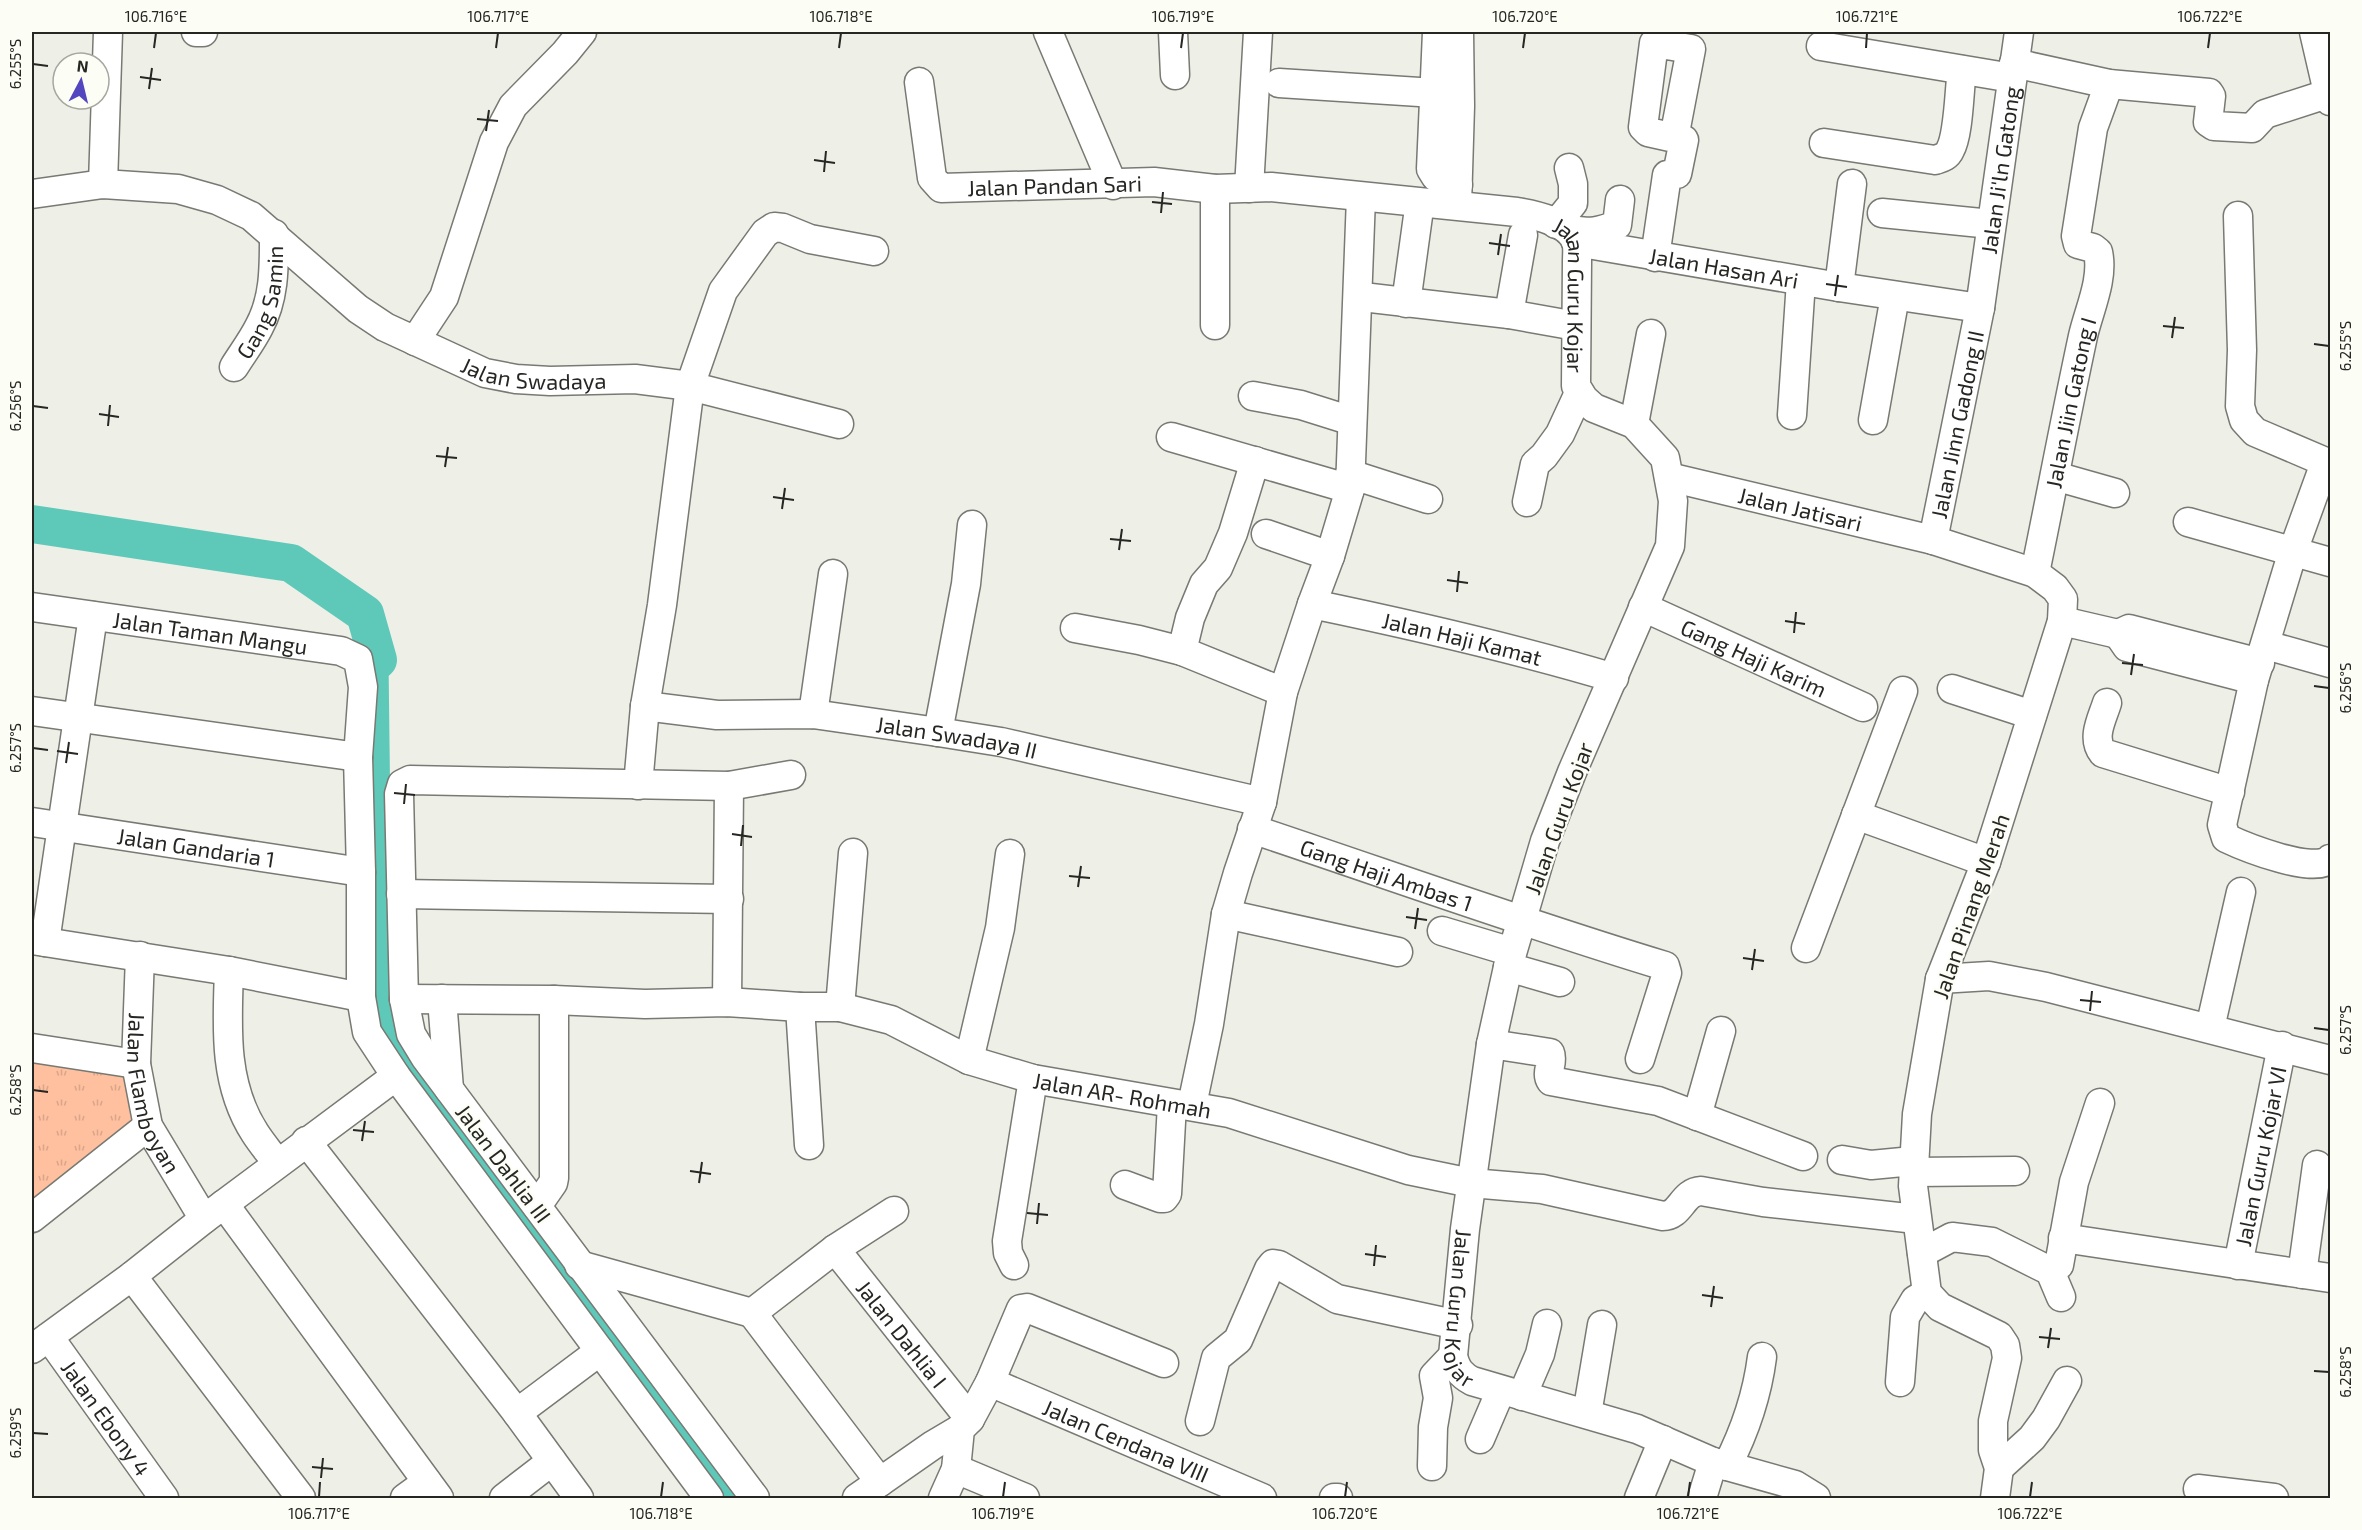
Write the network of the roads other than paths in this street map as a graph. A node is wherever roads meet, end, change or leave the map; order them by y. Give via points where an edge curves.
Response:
1 (108, 32) edge
2 (196, 32) edge
3 (202, 32) edge
4 (582, 32) edge
5 (1048, 32) edge
6 (1173, 32) edge
7 (1258, 32) edge
8 (1437, 32) edge
9 (1459, 32) edge
10 (2019, 32) edge
11 (2314, 32) edge
12 (1655, 37) edge
13 (1821, 46) dead end
14 (1962, 70) junction
15 (2013, 70) junction
16 (1175, 75) dead end
17 (920, 82) dead end
18 (1279, 84) dead end
19 (2109, 84) junction
20 (1435, 93) junction
21 (2330, 96) edge
22 (1687, 140) junction
23 (1824, 142) dead end
24 (1569, 168) dead end
25 (103, 184) junction
26 (1852, 184) dead end
27 (1113, 185) junction
28 (1249, 188) junction
29 (1215, 189) junction
30 (32, 194) edge
31 (1457, 195) junction
32 (1361, 197) junction
33 (1620, 200) dead end
34 (1882, 213) dead end
35 (1418, 216) dead end
36 (2238, 216) dead end
37 (1991, 224) junction
38 (1566, 231) junction
39 (274, 234) junction
40 (1523, 235) dead end
41 (874, 251) dead end
42 (1655, 257) junction
43 (1801, 281) junction
44 (1839, 287) junction
45 (1895, 296) junction
46 (1371, 298) dead end
47 (1407, 303) junction
48 (1980, 308) junction
49 (1509, 314) junction
50 (1215, 325) dead end
51 (1576, 326) junction
52 (1652, 334) dead end
53 (415, 341) junction
54 (234, 367) dead end
55 (690, 386) junction
56 (1579, 393) junction
57 (1253, 396) dead end
58 (1792, 415) dead end
59 (1873, 420) dead end
60 (1352, 421) junction
61 (839, 424) dead end
62 (1634, 424) junction
63 (1171, 437) dead end
64 (1255, 461) junction
65 (2328, 464) edge
66 (2055, 476) junction
67 (1668, 477) junction
68 (1350, 482) junction
69 (2115, 493) dead end
70 (1428, 499) dead end
71 (1527, 502) dead end
72 (2188, 522) dead end
73 (972, 525) dead end
74 (1266, 534) dead end
75 (1933, 540) junction
76 (2293, 551) junction
77 (1330, 556) junction
78 (2331, 561) edge
79 (2035, 573) junction
80 (833, 574) dead end
81 (1312, 604) junction
82 (32, 607) edge
83 (1643, 607) junction
84 (93, 616) junction
85 (2062, 621) junction
86 (1075, 628) dead end
87 (1182, 651) junction
88 (2260, 663) junction
89 (2331, 663) edge
90 (1614, 678) junction
91 (1952, 689) dead end
92 (1903, 691) dead end
93 (1283, 692) junction
94 (2107, 703) dead end
95 (645, 706) junction
96 (1863, 707) dead end
97 (32, 711) edge
98 (813, 714) junction
99 (2032, 716) junction
100 (78, 718) junction
101 (938, 732) junction
102 (358, 757) junction
103 (791, 776) dead end
104 (638, 785) junction
105 (729, 786) junction
106 (2230, 792) junction
107 (1262, 802) junction
108 (1856, 815) junction
109 (32, 822) edge
110 (61, 826) junction
111 (1252, 829) junction
112 (853, 853) dead end
113 (1011, 854) dead end
114 (2331, 859) edge
115 (1986, 862) junction
116 (361, 872) junction
117 (2241, 892) dead end
118 (401, 894) junction
119 (729, 899) junction
120 (1226, 914) junction
121 (1521, 922) junction
122 (1442, 931) dead end
123 (38, 941) edge
124 (1806, 948) dead end
125 (1398, 952) dead end
126 (140, 957) junction
127 (1510, 959) junction
128 (230, 971) junction
129 (1940, 980) junction
130 (1560, 982) dead end
131 (361, 997) junction
132 (404, 999) junction
133 (442, 999) junction
134 (554, 999) junction
135 (728, 1002) junction
136 (788, 1006) junction
137 (840, 1007) junction
138 (2210, 1028) junction
139 (1721, 1030) dead end
140 (1491, 1044) junction
141 (2282, 1046) junction
142 (32, 1048) edge
143 (1640, 1059) dead end
144 (969, 1060) junction
145 (2331, 1060) edge
146 (136, 1064) junction
147 (396, 1077) junction
148 (1033, 1079) junction
149 (449, 1089) junction
150 (2100, 1103) dead end
151 (1182, 1105) junction
152 (1697, 1116) junction
153 (148, 1126) junction
154 (306, 1142) junction
155 (809, 1145) dead end
156 (1803, 1156) dead end
157 (1842, 1160) dead end
158 (277, 1163) junction
159 (2317, 1165) dead end
160 (1913, 1167) junction
161 (2015, 1171) dead end
162 (1471, 1183) junction
163 (1125, 1185) dead end
164 (537, 1206) junction
165 (214, 1211) junction
166 (894, 1211) dead end
167 (32, 1218) edge
168 (1916, 1219) junction
169 (2063, 1238) junction
170 (835, 1249) junction
171 (1922, 1253) junction
172 (579, 1265) junction
173 (1014, 1265) dead end
174 (2238, 1265) junction
175 (2050, 1271) junction
176 (2302, 1274) junction
177 (132, 1276) junction
178 (2331, 1278) edge
179 (1927, 1293) junction
180 (2061, 1298) dead end
181 (752, 1312) junction
182 (1547, 1324) dead end
183 (1458, 1325) junction
184 (1602, 1326) dead end
185 (40, 1343) edge
186 (600, 1351) junction
187 (1453, 1356) junction
188 (1762, 1357) dead end
189 (1164, 1363) dead end
190 (2067, 1381) dead end
191 (990, 1382) junction
192 (1900, 1382) dead end
193 (1512, 1393) junction
194 (517, 1413) junction
195 (1587, 1414) junction
196 (1200, 1421) dead end
197 (965, 1424) junction
198 (1479, 1439) dead end
199 (1663, 1440) junction
200 (552, 1461) junction
201 (1720, 1464) junction
202 (1432, 1466) dead end
203 (1999, 1468) junction
204 (956, 1469) junction
205 (875, 1475) junction
206 (2198, 1489) dead end
207 (423, 1493) edge
208 (164, 1498) edge
209 (301, 1498) edge
210 (504, 1498) edge
211 (579, 1498) edge
212 (709, 1498) edge
213 (755, 1498) edge
214 (857, 1498) edge
215 (943, 1498) edge
216 (1025, 1498) edge
217 (1262, 1498) edge
218 (1334, 1498) edge
219 (1338, 1498) edge
220 (1639, 1498) edge
221 (1702, 1498) edge
222 (1816, 1498) edge
223 (1995, 1498) edge
224 (2274, 1498) edge

1 - 25 street
2 - 3 street
4 - 53 street via 513,106 494,142 444,297
5 - 27 street
6 - 16 street
7 - 28 street
8 - 20 street
9 - 31 street
10 - 15 street, Jalan Ji'ln Gatong
11 - 21 street
12 - 22 street via 1691,49
12 - 22 street via 1643,127 1648,132
13 - 14 street
14 - 15 street
14 - 23 street via 1954,141 1943,158 1935,160
15 - 19 street
15 - 37 street, Jalan Ji'ln Gatong
17 - 27 street, Jalan Pandan Sari via 932,178 941,188
18 - 20 street
19 - 21 street via 2208,93 2210,125 2249,128 2265,114
19 - 66 street, Jalan Jiin Gatong I via 2093,128 2076,236 2078,244 2098,252 2097,282
20 - 31 street via 1431,169
22 - 42 street via 1677,174 1667,175
24 - 38 street via 1573,203
25 - 30 street, Jalan Swadaya
25 - 39 street, Jalan Swadaya via 178,189 217,200 251,216
26 - 44 street
27 - 29 street, Jalan Pandan Sari via 1154,182
28 - 29 street, Jalan Pandan Sari
28 - 32 street, Jalan Pandan Sari
29 - 50 street
31 - 32 street, Jalan Pandan Sari
31 - 38 street, Jalan Guru Kojar
32 - 60 street
33 - 38 street via 1617,225 1588,233
34 - 37 street
35 - 47 street
36 - 65 street via 2240,406 2244,420 2254,432
37 - 48 street, Jalan Ji'ln Gatong
38 - 42 street, Jalan Hasan Ari
38 - 51 street, Jalan Guru Kojar
39 - 53 street, Jalan Swadaya via 358,309
39 - 54 street, Gang Samin via 275,269 270,299 261,325
40 - 49 street
41 - 55 street via 810,239 783,228 774,227 765,233 723,291
42 - 43 street, Jalan Hasan Ari
43 - 44 street, Jalan Hasan Ari
43 - 58 street
44 - 45 street, Jalan Hasan Ari
45 - 48 street, Jalan Hasan Ari
45 - 59 street
46 - 47 street
47 - 49 street
48 - 75 street, Jalan Jinn Gadong II
49 - 51 street
51 - 56 street, Jalan Guru Kojar
52 - 62 street
53 - 55 street, Jalan Swadaya via 485,373 516,379 635,379
55 - 61 street, Jalan Swadaya
55 - 95 street
56 - 62 street, Jalan Guru Kojar via 1601,412
56 - 71 street via 1560,434 1534,464
57 - 60 street via 1301,405
60 - 68 street
62 - 67 street, Jalan Guru Kojar via 1665,458
63 - 64 street
64 - 68 street
64 - 87 street via 1233,533 1218,568 1204,584
65 - 76 street
66 - 69 street
66 - 79 street, Jalan Jiin Gatong I
67 - 75 street, Jalan Jatisari
67 - 83 street, Jalan Guru Kojar via 1673,501 1670,546
68 - 70 street
68 - 77 street
72 - 76 street
73 - 101 street via 966,584
74 - 77 street
75 - 79 street, Jalan Pinang Merah
76 - 78 street
76 - 88 street
77 - 81 street
79 - 85 street, Jalan Pinang Merah via 2063,599
80 - 98 street
81 - 90 street, Jalan Haji Kamat via 1421,627
81 - 93 street
82 - 84 street, Jalan Taman Mangu
83 - 90 street, Jalan Guru Kojar
83 - 96 street, Gang Haji Karim
84 - 100 street
84 - 102 street, Jalan Taman Mangu via 341,651 358,659 363,687
85 - 88 street via 2118,634 2129,629
85 - 99 street, Jalan Pinang Merah
86 - 87 street
87 - 93 street
88 - 89 street
88 - 106 street
90 - 121 street, Jalan Guru Kojar via 1545,841
91 - 99 street
92 - 108 street
93 - 107 street
94 - 106 street via 2097,736 2103,753
95 - 98 street, Jalan Swadaya II via 717,715
95 - 104 street
97 - 100 street
98 - 101 street, Jalan Swadaya II
99 - 115 street, Jalan Pinang Merah
100 - 102 street
100 - 110 street
101 - 107 street, Jalan Swadaya II via 1001,742
102 - 116 street
103 - 105 street
104 - 105 street
104 - 118 street, Jalan Dahlia III via 410,780 402,784 399,794
105 - 119 street
106 - 114 street via 2222,825 2226,838 2260,852 2315,865
107 - 111 street
108 - 115 street
108 - 124 street
109 - 110 street, Jalan Gandaria 1
110 - 116 street, Jalan Gandaria 1
110 - 123 street
111 - 120 street
111 - 121 street, Gang Haji Ambas 1
112 - 137 street
113 - 144 street via 1000,928
115 - 129 street, Jalan Pinang Merah
116 - 131 street
117 - 138 street
118 - 119 street
118 - 132 street, Jalan Dahlia III
119 - 135 street
120 - 125 street
120 - 151 street via 1209,1024
121 - 127 street, Jalan Guru Kojar
121 - 143 street, Gang Haji Ambas 1 via 1665,966 1667,973
122 - 127 street
123 - 126 street
126 - 128 street
126 - 146 street, Jalan Flamboyan
127 - 130 street
127 - 140 street, Jalan Guru Kojar
128 - 131 street
128 - 158 street via 226,1032 238,1098 254,1132
129 - 138 street via 1989,976
129 - 160 street, Jalan Pinang Merah via 1917,1114
131 - 147 street via 367,1032
132 - 133 street, Jalan AR- Rohmah
132 - 149 street, Jalan Dahlia III via 411,1034
133 - 134 street, Jalan AR- Rohmah
133 - 149 street
134 - 135 street, Jalan AR- Rohmah via 645,1004
134 - 164 street via 554,1178
135 - 136 street, Jalan AR- Rohmah
136 - 137 street, Jalan AR- Rohmah
136 - 155 street
137 - 144 street, Jalan AR- Rohmah via 891,1020
138 - 141 street
139 - 152 street
140 - 152 street via 1551,1053 1551,1081 1658,1101
140 - 162 street, Jalan Guru Kojar
141 - 145 street
141 - 174 street, Jalan Guru Kojar VI
142 - 146 street
144 - 148 street, Jalan AR- Rohmah
146 - 153 street, Jalan Flamboyan
147 - 154 street
147 - 186 street
148 - 151 street, Jalan AR- Rohmah
148 - 173 street via 1006,1241
149 - 164 street, Jalan Dahlia III
150 - 169 street via 2073,1182
151 - 162 street, Jalan AR- Rohmah via 1229,1113 1408,1170
151 - 163 street via 1167,1194 1160,1198
152 - 156 street
153 - 165 street, Jalan Flamboyan
153 - 167 street
154 - 158 street
154 - 194 street
157 - 160 street
158 - 165 street
159 - 176 street
160 - 161 street
160 - 168 street, Jalan Pinang Merah
162 - 168 street, Jalan AR- Rohmah via 1542,1189 1663,1216 1672,1214 1691,1192 1701,1191
162 - 183 street, Jalan Guru Kojar
164 - 172 street, Jalan Dahlia III
165 - 177 street
165 - 207 street, Jalan Flamboyan
166 - 170 street
168 - 171 street, Jalan Pinang Merah
169 - 174 street
169 - 175 street via 2059,1265
170 - 181 street
170 - 197 street, Jalan Dahlia I
171 - 175 street via 1952,1237 1992,1242
171 - 179 street, Jalan Pinang Merah
172 - 181 street
172 - 213 street, Jalan Dahlia III
174 - 176 street
175 - 180 street
176 - 178 street
177 - 185 street
177 - 209 street
179 - 192 street via 1915,1300 1905,1317
179 - 203 street via 1940,1307 2000,1336 2006,1345 2007,1359 1993,1421 1993,1450
181 - 205 street
182 - 193 street via 1540,1354
183 - 187 street, Jalan Guru Kojar
183 - 196 street via 1336,1299 1273,1264 1238,1340 1216,1358
184 - 195 street
185 - 208 street, Jalan Ebony 4
186 - 194 street
186 - 212 street
187 - 193 street, Jalan Guru Kojar via 1463,1376
187 - 202 street via 1434,1376 1438,1398
188 - 201 street via 1743,1435
189 - 191 street via 1027,1308 1019,1311
190 - 203 street via 2032,1438
191 - 197 street
191 - 217 street, Jalan Cendana VIII
193 - 195 street, Jalan Guru Kojar
193 - 198 street
194 - 200 street
195 - 199 street, Jalan Guru Kojar
197 - 204 street
197 - 205 street
199 - 201 street, Jalan Guru Kojar
199 - 220 street
200 - 210 street
200 - 211 street
201 - 221 street
201 - 222 street, Jalan Guru Kojar via 1795,1485
203 - 223 street
204 - 215 street
204 - 216 street
205 - 214 street
206 - 224 street
218 - 219 street

